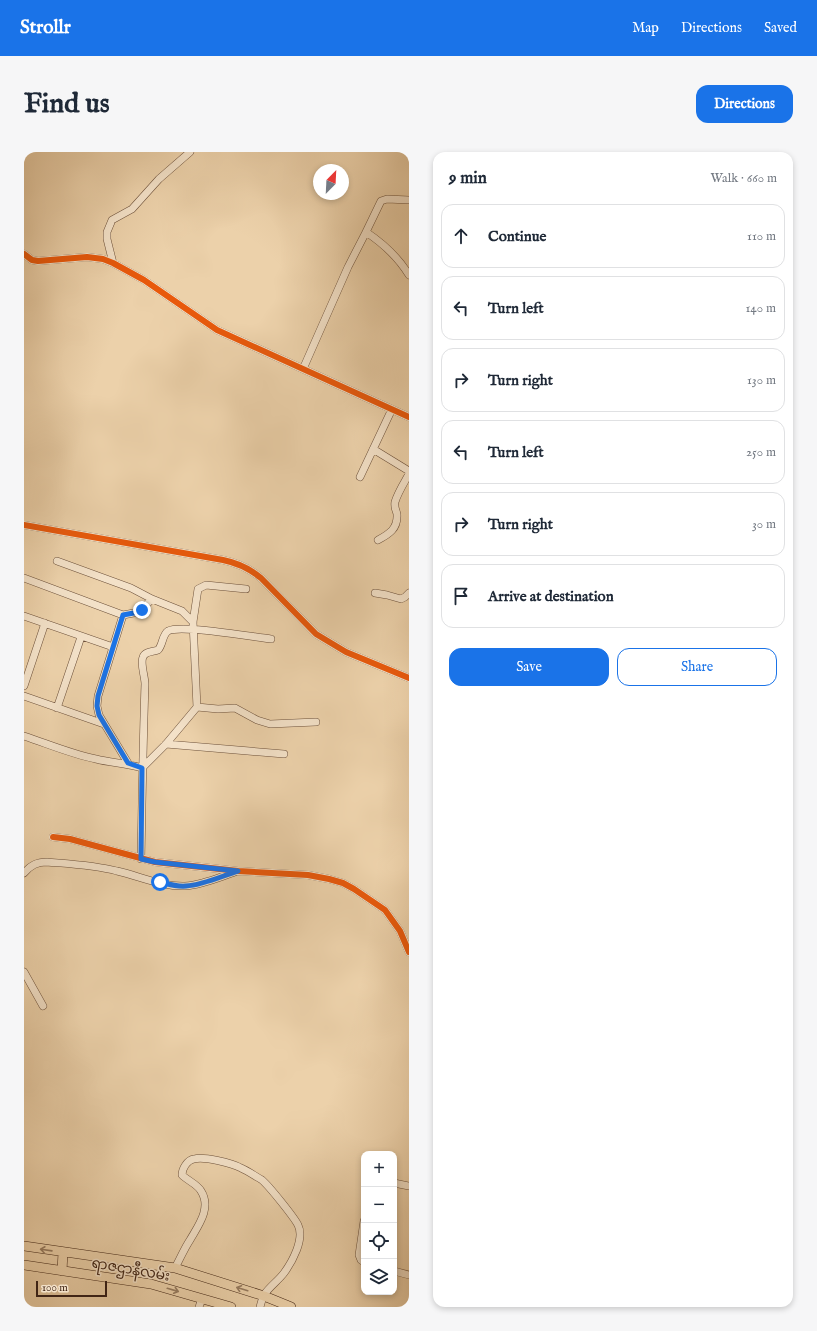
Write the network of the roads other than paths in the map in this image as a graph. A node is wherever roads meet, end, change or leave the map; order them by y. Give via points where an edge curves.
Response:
1 (190, 152) edge
2 (409, 200) edge
3 (366, 232) junction
4 (108, 247) junction
5 (24, 254) edge
6 (103, 259) junction
7 (113, 263) junction
8 (409, 275) edge
9 (303, 369) junction
10 (392, 409) junction
11 (409, 417) edge
12 (373, 449) junction
13 (409, 472) edge
14 (360, 477) dead end
15 (24, 525) edge
16 (378, 540) dead end
17 (57, 561) dead end
18 (24, 578) edge
19 (246, 590) dead end
20 (409, 593) edge
21 (375, 594) dead end
22 (152, 599) junction
23 (123, 615) junction
24 (24, 616) edge
25 (45, 623) junction
26 (193, 625) junction
27 (81, 637) junction
28 (271, 639) dead end
29 (113, 647) junction
30 (409, 678) edge
31 (24, 686) edge
32 (24, 696) edge
33 (197, 707) junction
34 (57, 708) junction
35 (316, 722) dead end
36 (104, 724) junction
37 (24, 736) edge
38 (166, 744) junction
39 (284, 754) dead end
40 (128, 763) junction
41 (142, 768) junction
42 (53, 837) dead end
43 (141, 859) junction
44 (238, 871) junction
45 (24, 872) edge
46 (409, 952) edge
47 (24, 972) edge
48 (43, 1006) dead end
49 (397, 1184) edge
50 (409, 1186) edge
51 (364, 1223) edge
52 (24, 1246) edge
53 (63, 1252) junction
54 (361, 1260) edge
55 (24, 1265) edge
56 (175, 1268) junction
57 (62, 1271) junction
58 (397, 1272) edge
59 (409, 1275) edge
60 (264, 1296) junction
61 (201, 1303) edge
62 (231, 1307) edge
63 (260, 1307) edge
64 (291, 1307) edge

1 - 4 street via 159,179 132,209 112,220 108,232
2 - 3 street via 381,201
3 - 8 street via 397,258
3 - 9 street
4 - 6 street
4 - 7 street
5 - 6 street via 38,261 77,257
6 - 7 street
7 - 9 street via 169,296 210,326
9 - 10 street
10 - 11 street
10 - 12 street
12 - 13 street
12 - 14 street
13 - 16 street via 396,500 395,528
15 - 30 street via 240,564 261,578 316,634 346,652
17 - 22 street via 131,588
18 - 23 street
19 - 26 street via 202,586 198,589
20 - 21 street via 401,599
22 - 23 street via 139,612
22 - 26 street via 182,611
23 - 29 street
24 - 25 street
25 - 27 street
25 - 31 street
26 - 28 street
26 - 33 street
26 - 41 street via 167,632 160,648 148,652 142,658 145,680
27 - 29 street
27 - 34 street
29 - 36 street via 98,696 97,706
32 - 34 street
33 - 35 street via 235,708 270,724
33 - 38 street
34 - 36 street
36 - 40 street
37 - 40 street via 98,760
38 - 39 street
38 - 41 street
40 - 41 street
41 - 43 street
42 - 43 street via 70,839
43 - 44 street
44 - 45 street via 186,886 174,886 116,870 48,862 31,865
44 - 46 street via 308,876 343,883 385,910 400,931
47 - 48 street
49 - 50 street
51 - 54 street via 359,1255
53 -> 52 main road
53 - 56 main road
53 - 57 main road
55 - 57 main road, ရာဇဌာနီလမ်း
60 -> 56 main road
56 - 60 street via 203,1218 204,1211 202,1192 182,1175 186,1164 195,1158 217,1160 240,1167 269,1187 298,1225 301,1236 285,1272
57 -> 61 main road, ရာဇဌာနီလမ်း via 151,1284
58 - 59 street
60 - 63 street
60 - 64 main road
61 - 62 main road, ရာဇဌာနီလမ်း

